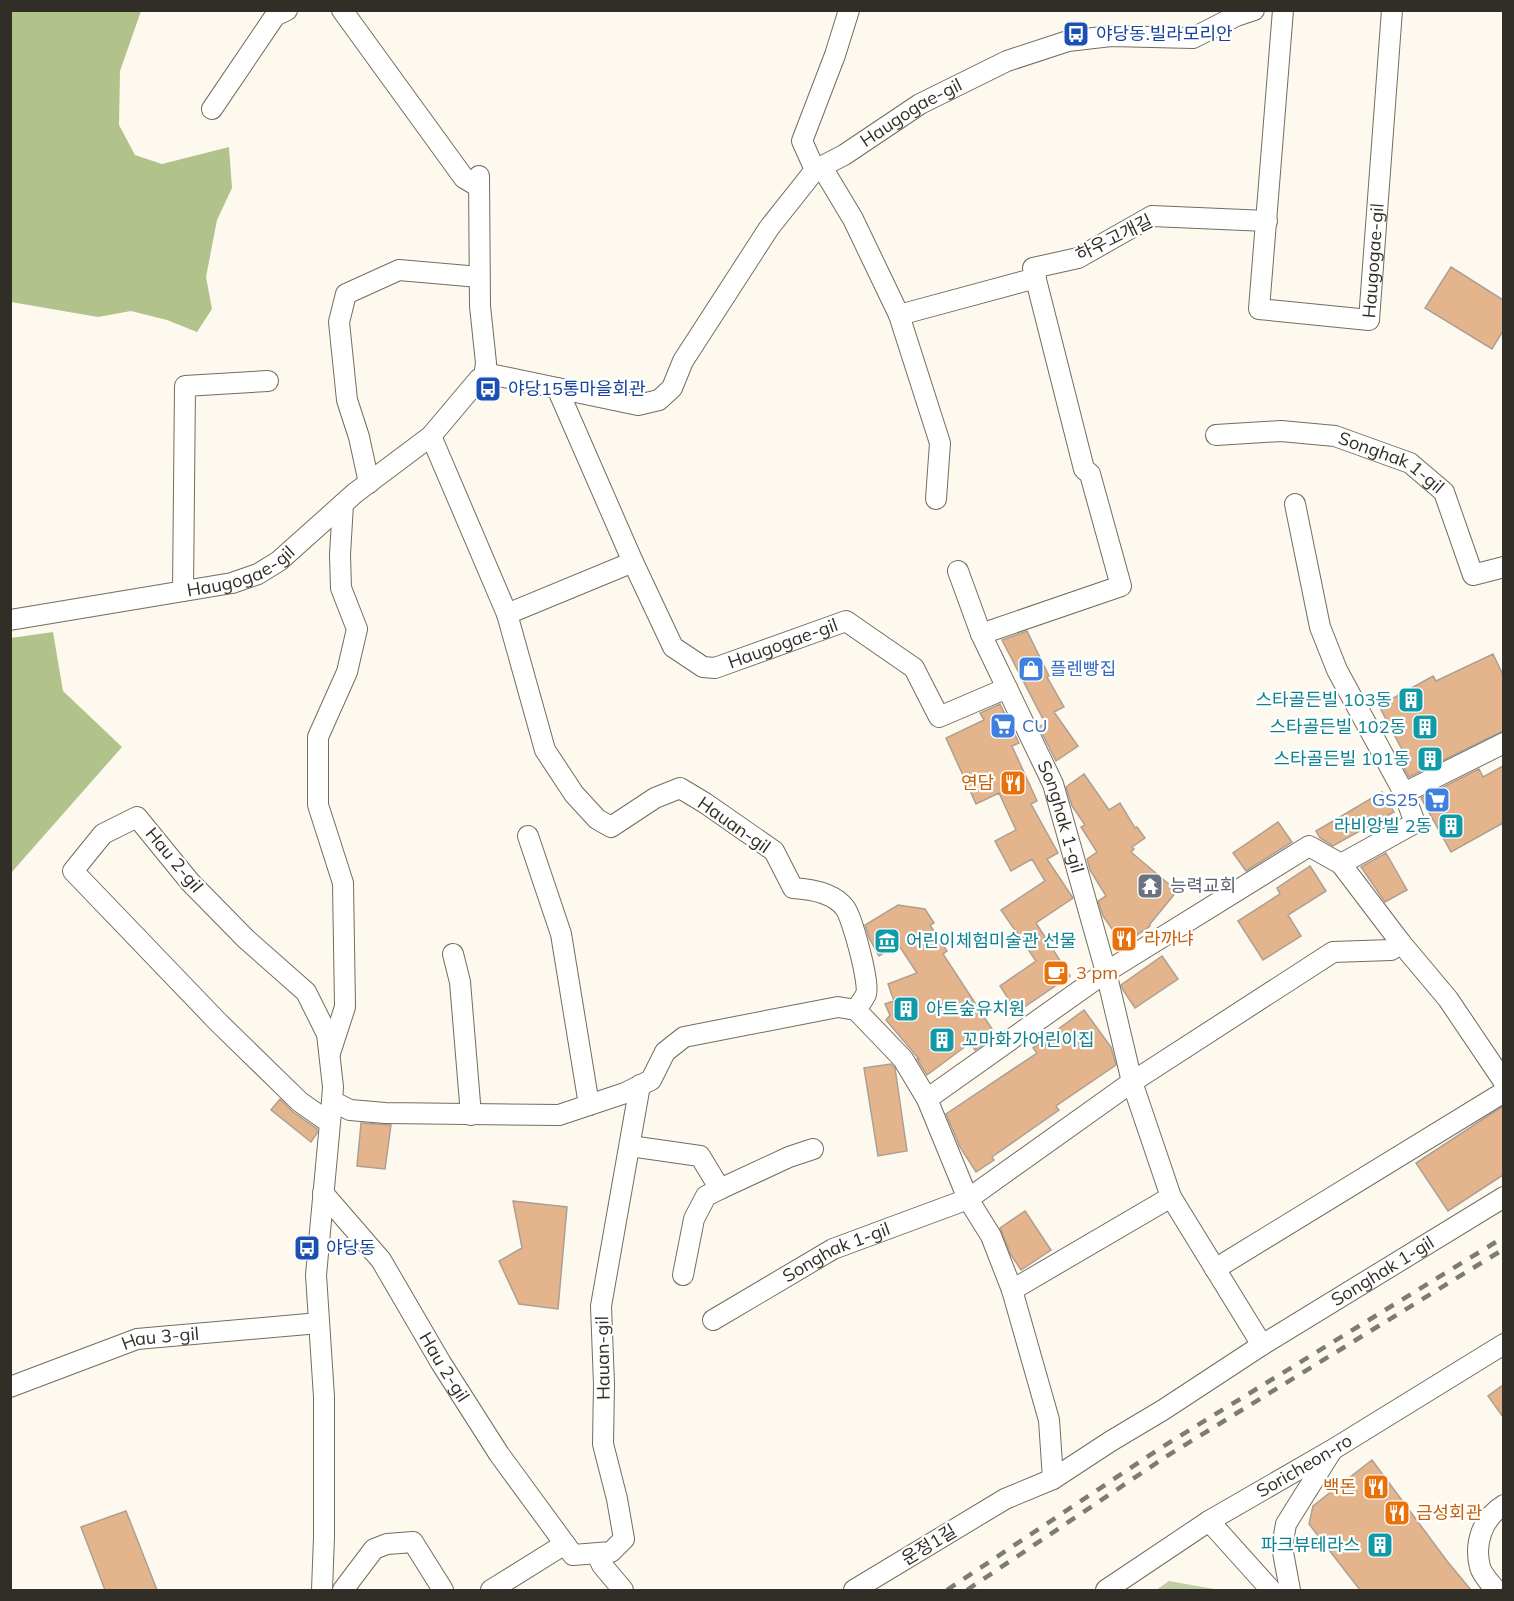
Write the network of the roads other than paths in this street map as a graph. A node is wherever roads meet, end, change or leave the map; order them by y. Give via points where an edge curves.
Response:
1 (287, 10) edge
2 (342, 10) edge
3 (849, 10) edge
4 (1254, 10) edge
5 (1283, 10) edge
6 (1392, 10) edge
7 (212, 110) dead end
8 (819, 168) junction
9 (1267, 221) junction
10 (479, 277) junction
11 (1036, 278) junction
12 (899, 315) junction
13 (484, 377) junction
14 (268, 381) dead end
15 (558, 388) junction
16 (1216, 435) dead end
17 (431, 436) junction
18 (369, 483) junction
19 (936, 499) dead end
20 (343, 504) junction
21 (1295, 504) dead end
22 (633, 562) junction
23 (1503, 567) edge
24 (958, 571) dead end
25 (183, 591) junction
26 (507, 614) junction
27 (10, 620) edge
28 (981, 634) junction
29 (1007, 688) junction
30 (1503, 743) edge
31 (1404, 793) junction
32 (528, 836) dead end
33 (1341, 864) junction
34 (1401, 943) junction
35 (453, 954) dead end
36 (1106, 972) junction
37 (856, 1010) junction
38 (329, 1055) junction
39 (1132, 1082) junction
40 (1503, 1082) edge
41 (640, 1085) junction
42 (1503, 1092) edge
43 (927, 1099) junction
44 (332, 1101) junction
45 (590, 1105) junction
46 (471, 1115) junction
47 (330, 1123) junction
48 (630, 1146) junction
49 (813, 1149) dead end
50 (720, 1189) junction
51 (323, 1193) junction
52 (1171, 1197) junction
53 (1503, 1197) edge
54 (968, 1199) junction
55 (1215, 1269) junction
56 (683, 1275) dead end
57 (1012, 1290) junction
58 (713, 1320) dead end
59 (319, 1323) junction
60 (1503, 1344) edge
61 (1262, 1345) junction
62 (10, 1387) edge
63 (1332, 1450) junction
64 (1053, 1479) junction
65 (1005, 1499) joint
66 (1503, 1505) edge
67 (1209, 1521) junction
68 (565, 1544) junction
69 (597, 1554) junction
70 (322, 1590) edge
71 (343, 1590) edge
72 (443, 1590) edge
73 (491, 1590) edge
74 (623, 1590) edge
75 (854, 1590) edge
76 (1106, 1590) edge
77 (1271, 1590) edge
78 (1290, 1590) edge
79 (1496, 1590) edge

1 - 7 street via 275,16
2 - 10 street via 464,178 479,179
3 - 8 street via 802,141
4 - 8 street, Haugogae-gil via 1193,38 1111,36 1068,41 1007,61 920,104
5 - 9 street, Haugogae-gil
6 - 9 street, Haugogae-gil via 1369,320 1259,309
8 - 12 street via 853,219
8 - 15 street, Haugogae-gil via 769,228 683,361 672,388 659,400 639,405
9 - 11 street, 하우고개길 via 1152,216 1078,258 1033,268
10 - 13 street
10 - 18 street via 399,270 346,294 339,322 347,400
11 - 12 street, 하우고개길
11 - 28 street via 1084,469 1090,474 1121,586
12 - 19 street via 940,443
13 - 15 street, Haugogae-gil via 490,374
13 - 17 street, Haugogae-gil
14 - 25 street via 184,386
15 - 22 street, Haugogae-gil
16 - 23 street, Songhak 1-gil via 1281,431 1335,436 1410,463 1444,492 1473,575
17 - 18 street, Haugogae-gil
17 - 26 street
18 - 20 street, Haugogae-gil
20 - 25 street, Haugogae-gil via 279,561 258,574 232,583
20 - 38 street via 341,588 357,629 347,672 318,737 318,805 343,883 345,1007
21 - 31 street via 1320,627 1337,670
22 - 26 street
22 - 29 street, Haugogae-gil via 673,647 703,667 715,668 846,621 914,668 939,717
24 - 28 street, Songhak 1-gil
25 - 27 street, Haugogae-gil
26 - 37 street, Hauan-gil via 545,750 574,794 597,819 611,827 655,798 680,788 774,851 793,888 835,898 846,908 865,970 867,993
28 - 29 street, Songhak 1-gil
29 - 36 street, Songhak 1-gil via 1053,784
30 - 31 street
31 - 33 street via 1414,823
32 - 45 street via 561,934
33 - 34 street
33 - 36 street via 1309,846
34 - 39 street, Songhak 1-gil via 1390,950 1333,952
34 - 40 street via 1448,999
35 - 46 street via 460,982
36 - 39 street, Songhak 1-gil
36 - 43 street
37 - 41 street via 838,1007 684,1037 665,1052 651,1080
37 - 43 street via 903,1059
38 - 44 street, Hau 2-gil
38 - 47 street, Hau 2-gil via 327,1034 306,992 190,882 137,817 103,834 73,871 218,1022 300,1102
39 - 52 street, Songhak 1-gil
39 - 54 street, Songhak 1-gil
41 - 45 street
41 - 48 street, Hauan-gil
42 - 55 street
43 - 54 street
44 - 46 street via 350,1110
44 - 47 street, Hau 2-gil
45 - 46 street via 559,1115
47 - 51 street, Hau 2-gil
48 - 50 street via 700,1156
48 - 69 street, Hauan-gil via 601,1306 603,1444 624,1539 611,1552
49 - 50 street
50 - 56 street via 706,1196 694,1219
51 - 59 street, Hau 2-gil via 316,1275
51 - 68 street, Hau 2-gil via 381,1260 499,1454
52 - 55 street, Songhak 1-gil
52 - 57 street
53 - 61 street, Songhak 1-gil
54 - 57 street via 991,1236
54 - 58 street, Songhak 1-gil via 833,1249
55 - 61 street, Songhak 1-gil
57 - 64 street via 1049,1420
59 - 62 street, Hau 3-gil via 137,1339
59 - 70 street, Hau 2-gil via 324,1397
60 - 63 street, Soricheon-ro
61 - 64 street, Songhak 1-gil
63 - 67 street, Soricheon-ro
63 - 78 street via 1286,1524 1282,1547
64 - 65 street, Songhak 1-gil
65 - 75 street, 운정1길
66 - 79 street via 1477,1541 1480,1569
67 - 76 street, Soricheon-ro
67 - 77 street
68 - 69 street via 573,1555
68 - 73 street
69 - 74 street
71 - 72 street via 374,1549 413,1542

